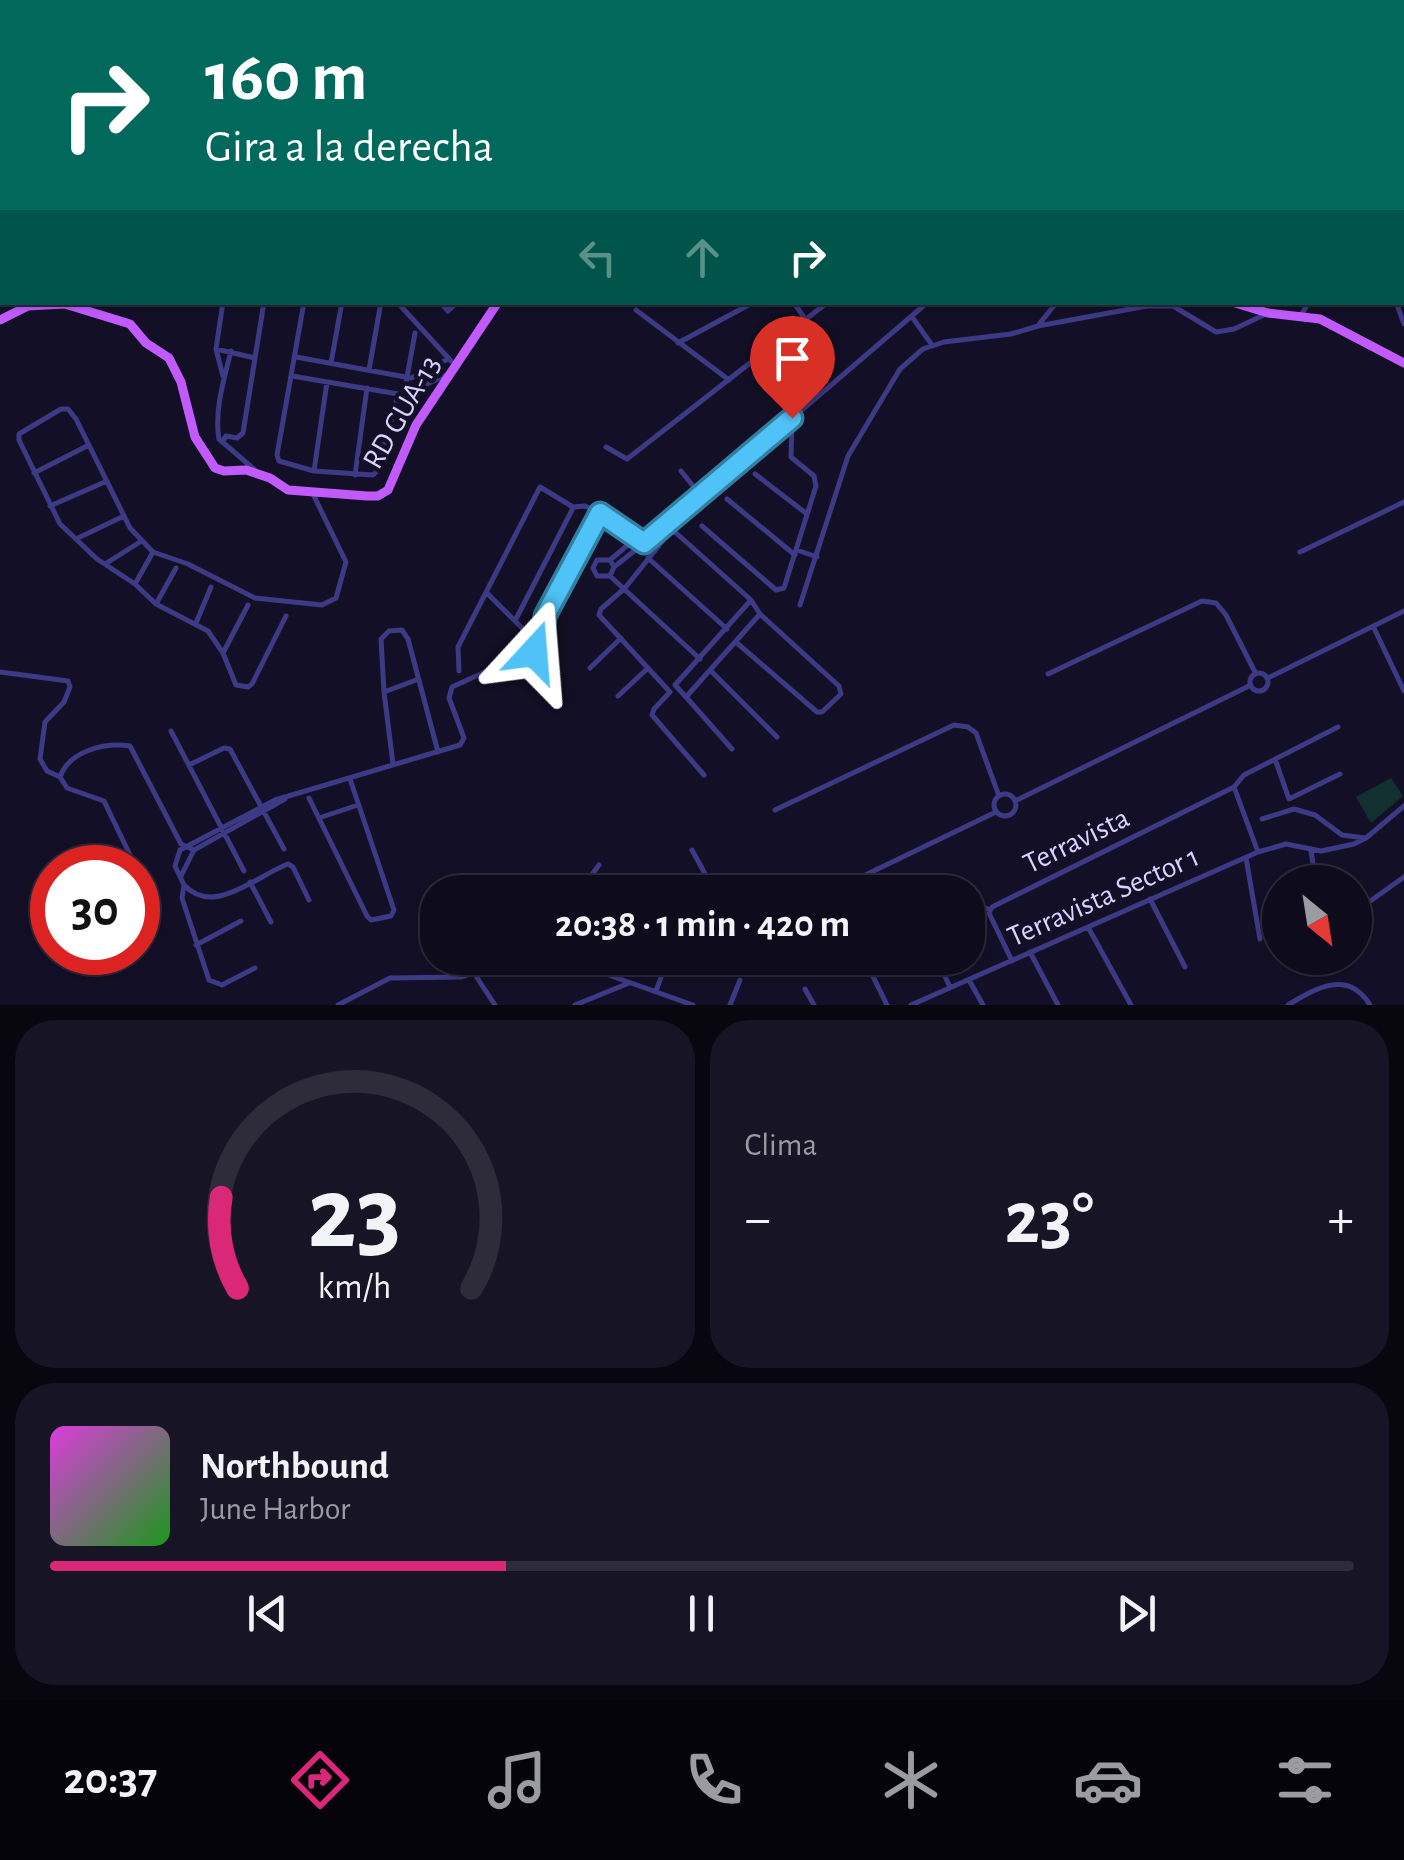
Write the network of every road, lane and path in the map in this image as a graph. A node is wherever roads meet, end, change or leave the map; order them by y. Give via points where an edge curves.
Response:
1 (46, 305) edge
2 (68, 305) edge
3 (223, 305) edge
4 (264, 305) edge
5 (304, 305) edge
6 (341, 305) edge
7 (380, 305) edge
8 (400, 305) edge
9 (496, 305) edge
10 (748, 305) edge
11 (795, 305) edge
12 (824, 305) edge
13 (925, 305) edge
14 (1056, 305) edge
15 (1242, 305) edge
16 (1307, 305) edge
17 (636, 310) dead end
18 (1268, 313) junction
19 (1301, 315) junction
20 (912, 317) junction
21 (0, 320) edge
22 (806, 320) junction
23 (1038, 326) junction
24 (415, 333) dead end
25 (678, 343) junction
26 (932, 345) junction
27 (216, 349) junction
28 (231, 351) junction
29 (296, 357) junction
30 (255, 358) junction
31 (330, 363) junction
32 (1404, 363) edge
33 (453, 365) junction
34 (369, 370) junction
35 (292, 376) junction
36 (224, 378) junction
37 (409, 378) junction
38 (728, 380) junction
39 (327, 382) junction
40 (368, 388) junction
41 (416, 390) junction
42 (401, 394) junction
43 (792, 418) junction
44 (222, 442) junction
45 (90, 444) junction
46 (606, 448) dead end
47 (314, 471) junction
48 (682, 471) dead end
49 (34, 473) junction
50 (260, 474) junction
51 (755, 474) dead end
52 (354, 475) junction
53 (107, 481) junction
54 (312, 492) junction
55 (701, 496) junction
56 (727, 498) dead end
57 (1404, 502) edge
58 (50, 506) junction
59 (574, 508) junction
60 (600, 513) junction
61 (806, 514) junction
62 (124, 516) junction
63 (702, 526) dead end
64 (78, 538) junction
65 (635, 539) junction
66 (140, 542) junction
67 (644, 543) junction
68 (152, 552) junction
69 (796, 552) junction
70 (1300, 552) dead end
71 (648, 558) junction
72 (818, 558) junction
73 (105, 564) junction
74 (612, 564) junction
75 (176, 568) dead end
76 (610, 576) junction
77 (135, 584) junction
78 (211, 587) dead end
79 (625, 588) junction
80 (487, 593) junction
81 (750, 600) junction
82 (156, 604) junction
83 (248, 605) dead end
84 (800, 605) dead end
85 (1404, 611) edge
86 (760, 614) junction
87 (286, 616) dead end
88 (514, 621) junction
89 (196, 623) junction
90 (1373, 626) junction
91 (728, 628) junction
92 (530, 636) dead end
93 (620, 638) junction
94 (737, 643) junction
95 (223, 653) junction
96 (700, 658) junction
97 (590, 668) dead end
98 (648, 668) junction
99 (459, 671) dead end
100 (711, 671) junction
101 (0, 672) edge
102 (1048, 674) dead end
103 (1256, 674) junction
104 (1268, 678) junction
105 (416, 680) junction
106 (1251, 684) junction
107 (673, 690) junction
108 (1404, 691) edge
109 (384, 692) junction
110 (618, 696) dead end
111 (686, 696) junction
112 (1338, 727) dead end
113 (172, 731) dead end
114 (777, 737) dead end
115 (732, 749) dead end
116 (438, 752) junction
117 (1275, 759) junction
118 (394, 764) junction
119 (189, 765) junction
120 (1340, 774) dead end
121 (704, 775) dead end
122 (60, 777) junction
123 (350, 778) junction
124 (1234, 787) junction
125 (999, 796) junction
126 (309, 798) dead end
127 (1015, 801) junction
128 (358, 805) junction
129 (1404, 806) edge
130 (262, 810) junction
131 (775, 810) dead end
132 (996, 812) junction
133 (319, 818) junction
134 (1262, 819) dead end
135 (223, 830) junction
136 (1366, 838) junction
137 (125, 845) edge
138 (186, 846) junction
139 (284, 849) dead end
140 (1311, 849) junction
141 (194, 850) junction
142 (1258, 852) junction
143 (694, 854) dead end
144 (1246, 857) junction
145 (600, 865) dead end
146 (1313, 865) edge
147 (244, 871) dead end
148 (592, 875) edge
149 (706, 875) edge
150 (865, 875) edge
151 (1404, 877) edge
152 (182, 882) junction
153 (250, 882) junction
154 (1150, 899) junction
155 (309, 900) dead end
156 (1372, 900) edge
157 (985, 908) edge
158 (990, 910) junction
159 (241, 921) dead end
160 (271, 922) dead end
161 (1088, 926) junction
162 (1260, 939) dead end
163 (196, 945) junction
164 (1030, 952) junction
165 (1012, 960) junction
166 (1185, 967) dead end
167 (256, 968) dead end
168 (468, 975) edge
169 (475, 975) edge
170 (611, 975) edge
171 (662, 975) edge
172 (872, 975) edge
173 (944, 975) edge
174 (449, 976) joint
175 (740, 980) dead end
176 (968, 980) junction
177 (631, 982) junction
178 (950, 988) junction
179 (805, 989) dead end
180 (656, 990) junction
181 (338, 1005) edge
182 (495, 1005) edge
183 (575, 1005) edge
184 (693, 1005) edge
185 (730, 1005) edge
186 (814, 1005) edge
187 (887, 1005) edge
188 (911, 1005) edge
189 (983, 1005) edge
190 (1058, 1005) edge
191 (1131, 1005) edge
192 (1288, 1005) edge
193 (1370, 1005) edge

1 - 21 main road, RD GUA-13
2 - 50 main road, RD GUA-13 via 130,324 169,358 195,436 215,468
3 - 27 street
4 - 30 street
5 - 29 street
6 - 31 street
7 - 34 street
8 - 33 street
9 - 33 main road, RD GUA-13
10 - 25 street
11 - 22 street
12 - 22 street
13 - 20 street
14 - 23 street
15 - 18 main road
16 - 19 street
17 - 25 street
18 - 19 main road
18 - 23 street via 1216,332 1173,306
19 - 32 main road via 1329,322
20 - 26 street
20 - 43 street
22 - 38 street
23 - 26 street
24 - 37 street
25 - 38 street
26 - 72 street via 900,370 858,436
27 - 28 street
27 - 36 street
28 - 30 street
28 - 36 street
29 - 31 street
29 - 35 street
30 - 44 street via 242,434
31 - 34 street
33 - 37 street
33 - 41 street
33 - 54 main road, RD GUA-13 via 416,425 388,490 366,496
34 - 37 street
35 - 39 street
35 - 47 street via 277,457
36 - 44 street via 217,418
37 - 41 street
37 - 42 street
38 - 46 street via 627,459
39 - 40 street
39 - 47 street
40 - 42 street
40 - 52 street
41 - 42 street
42 - 52 street via 378,470
43 - 55 street
43 - 61 street via 790,457 816,482
44 - 50 street
45 - 49 street
45 - 49 street via 76,418 61,409 20,434
45 - 53 street
47 - 52 street
48 - 55 street
49 - 58 street
50 - 54 main road, RD GUA-13 via 288,490
51 - 61 street
53 - 58 street
53 - 62 street
54 - 68 street via 346,562 329,604 256,598
55 - 67 street
56 - 69 street
57 - 70 street
58 - 64 street
59 - 60 street
59 - 80 street via 540,487
59 - 88 street
60 - 65 street
60 - 116 street via 545,616 538,648 452,686 449,698 463,742
61 - 69 street
62 - 64 street
62 - 66 street
63 - 69 street via 779,591
64 - 73 street
65 - 67 street
65 - 74 street
66 - 68 street
66 - 73 street
67 - 74 street
68 - 77 street
69 - 72 street
71 - 79 street
71 - 81 street via 674,532
71 - 91 street
72 - 84 street
73 - 77 street
74 - 76 street
74 - 76 street via 601,558 593,568 601,578
75 - 82 street
76 - 79 street
77 - 82 street
78 - 89 street
79 - 93 street via 599,612
79 - 96 street
80 - 88 street
80 - 99 street via 458,647
81 - 86 street
81 - 91 street
82 - 89 street
83 - 95 street
85 - 90 street
86 - 94 street
86 - 94 street via 840,694 816,712
87 - 95 street via 248,687 236,684
88 - 92 street
89 - 95 street
90 - 104 street
90 - 108 street
91 - 96 street
93 - 97 street
93 - 98 street
94 - 100 street
96 - 107 street
98 - 107 street
98 - 110 street
100 - 111 street
100 - 114 street
101 - 122 street via 68,681 64,702 44,725 40,755 46,771
102 - 103 street via 1202,601 1226,614
103 - 104 street
103 - 106 street
104 - 106 street via 1262,691
105 - 109 street
105 - 109 street via 404,633 384,632
105 - 116 street
106 - 127 street
107 - 111 street
107 - 121 street via 654,708 654,718
109 - 118 street
111 - 115 street
112 - 117 street, Terravista
113 - 119 street
116 - 118 street
117 - 120 street via 1289,799
117 - 124 street, Terravista via 1244,774
118 - 123 street
119 - 130 street via 228,748
119 - 135 street
122 - 137 street via 70,790 104,801
122 - 138 street via 81,753 130,746
123 - 128 street
123 - 130 street
124 - 142 street
124 - 158 street, Terravista
125 - 127 street
125 - 131 street via 976,734 954,725
125 - 132 street
126 - 133 street
127 - 132 street via 1008,816
128 - 133 street
128 - 133 street via 391,916 368,916
129 - 136 street
130 - 135 street
130 - 139 street
132 - 150 street
134 - 136 street via 1294,809 1342,835
135 - 138 street
135 - 141 street
135 - 147 street
136 - 140 street
138 - 141 street
138 - 152 street via 176,859
140 - 142 street via 1290,844
140 - 146 street
141 - 152 street
142 - 144 street, Terravista Sector 1
143 - 149 street
144 - 154 street, Terravista Sector 1
144 - 162 street
145 - 148 street
151 - 156 street
152 - 153 street via 211,898
152 - 163 street
153 - 155 street via 290,864
153 - 160 street
154 - 161 street, Terravista Sector 1
154 - 166 street
157 - 158 street
158 - 165 street
159 - 163 street
161 - 164 street, Terravista Sector 1
161 - 191 street
163 - 167 street via 214,984
164 - 165 street, Terravista Sector 1
164 - 190 street
165 - 176 street, Terravista Sector 1
168 - 174 street
169 - 182 street
170 - 177 street
171 - 180 street
172 - 187 street
173 - 178 street
174 - 181 street via 390,978
175 - 185 street
176 - 178 street, Terravista Sector 1
176 - 189 street
177 - 180 street
177 - 183 street
178 - 188 street, Terravista Sector 1
179 - 186 street
180 - 184 street
192 - 193 street via 1330,983 1352,986

